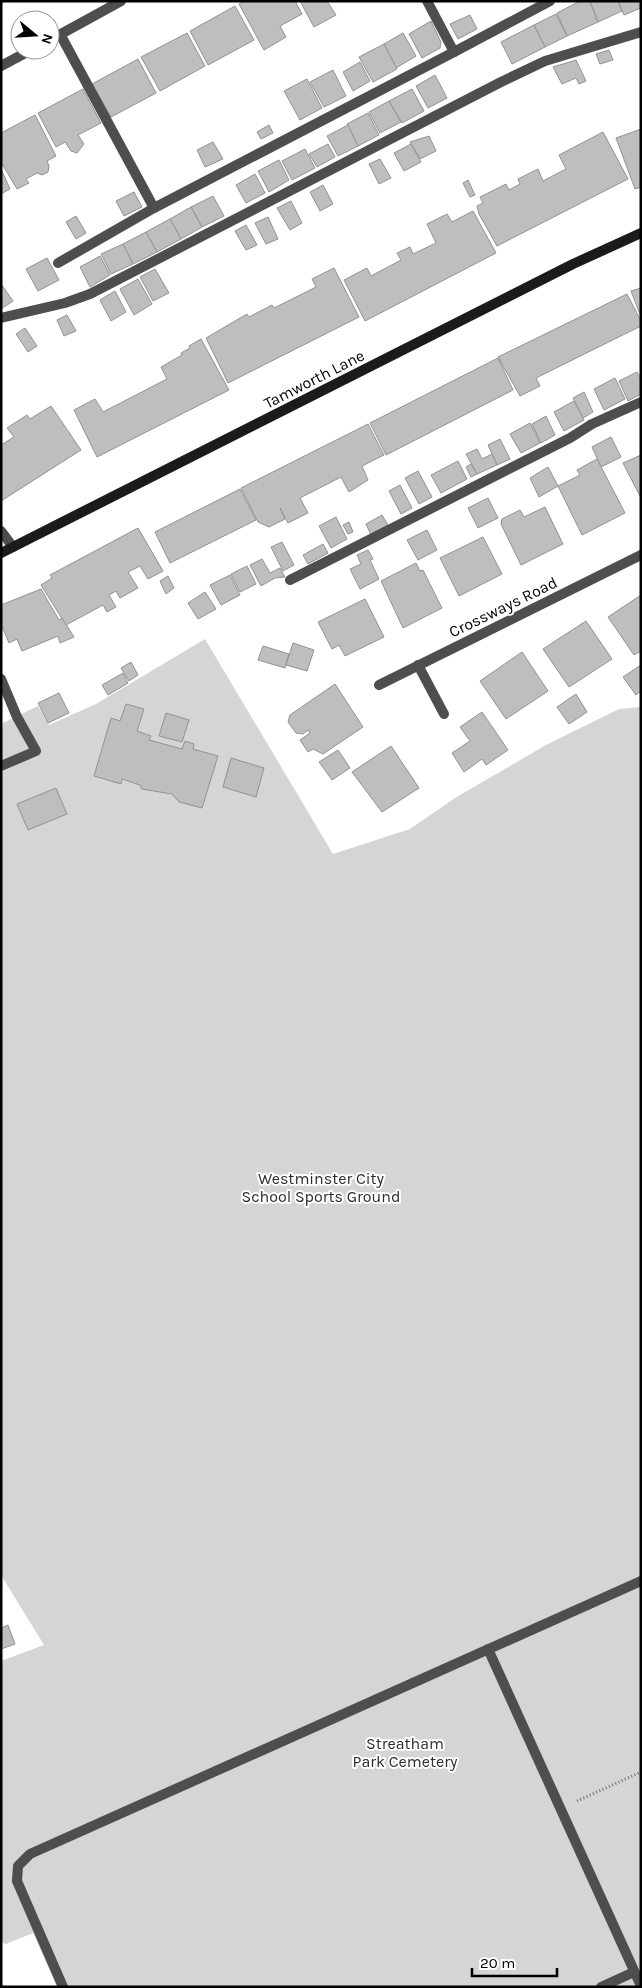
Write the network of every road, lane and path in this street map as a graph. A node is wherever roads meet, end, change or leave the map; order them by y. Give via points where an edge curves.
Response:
1 (121, 1) edge
2 (427, 1) edge
3 (550, 1) edge
4 (641, 32) edge
5 (60, 34) joint
6 (454, 52) junction
7 (12, 60) edge
8 (1, 66) edge
9 (154, 208) junction
10 (641, 233) edge
11 (58, 263) dead end
12 (1, 318) edge
13 (641, 402) edge
14 (1, 530) edge
15 (13, 547) junction
16 (1, 553) edge
17 (641, 556) edge
18 (290, 580) dead end
19 (418, 665) junction
20 (1, 679) edge
21 (378, 684) dead end
22 (444, 714) dead end
23 (1, 766) edge
24 (641, 1581) edge
25 (488, 1649) junction
26 (641, 1772) edge
27 (560, 1809) junction
28 (634, 1972) junction
29 (641, 1986) edge
30 (63, 1987) edge
31 (601, 1987) edge

1 - 5 street
2 - 6 street
3 - 6 street
4 - 12 street via 545,61 90,294
5 - 9 street
6 - 9 street
7 - 8 street
9 - 11 street
10 - 15 street, Tamworth Lane via 572,264
13 - 18 street via 592,424
14 - 15 street
15 - 16 street, Tamworth Lane
17 - 19 street, Crossways Road
19 - 21 street, Crossways Road
19 - 22 street
20 - 23 street via 36,751
24 - 25 street
25 - 27 street
25 - 30 street via 22,1860 16,1872 17,1881
26 - 27 path
27 - 28 street
28 - 29 street
28 - 31 street

